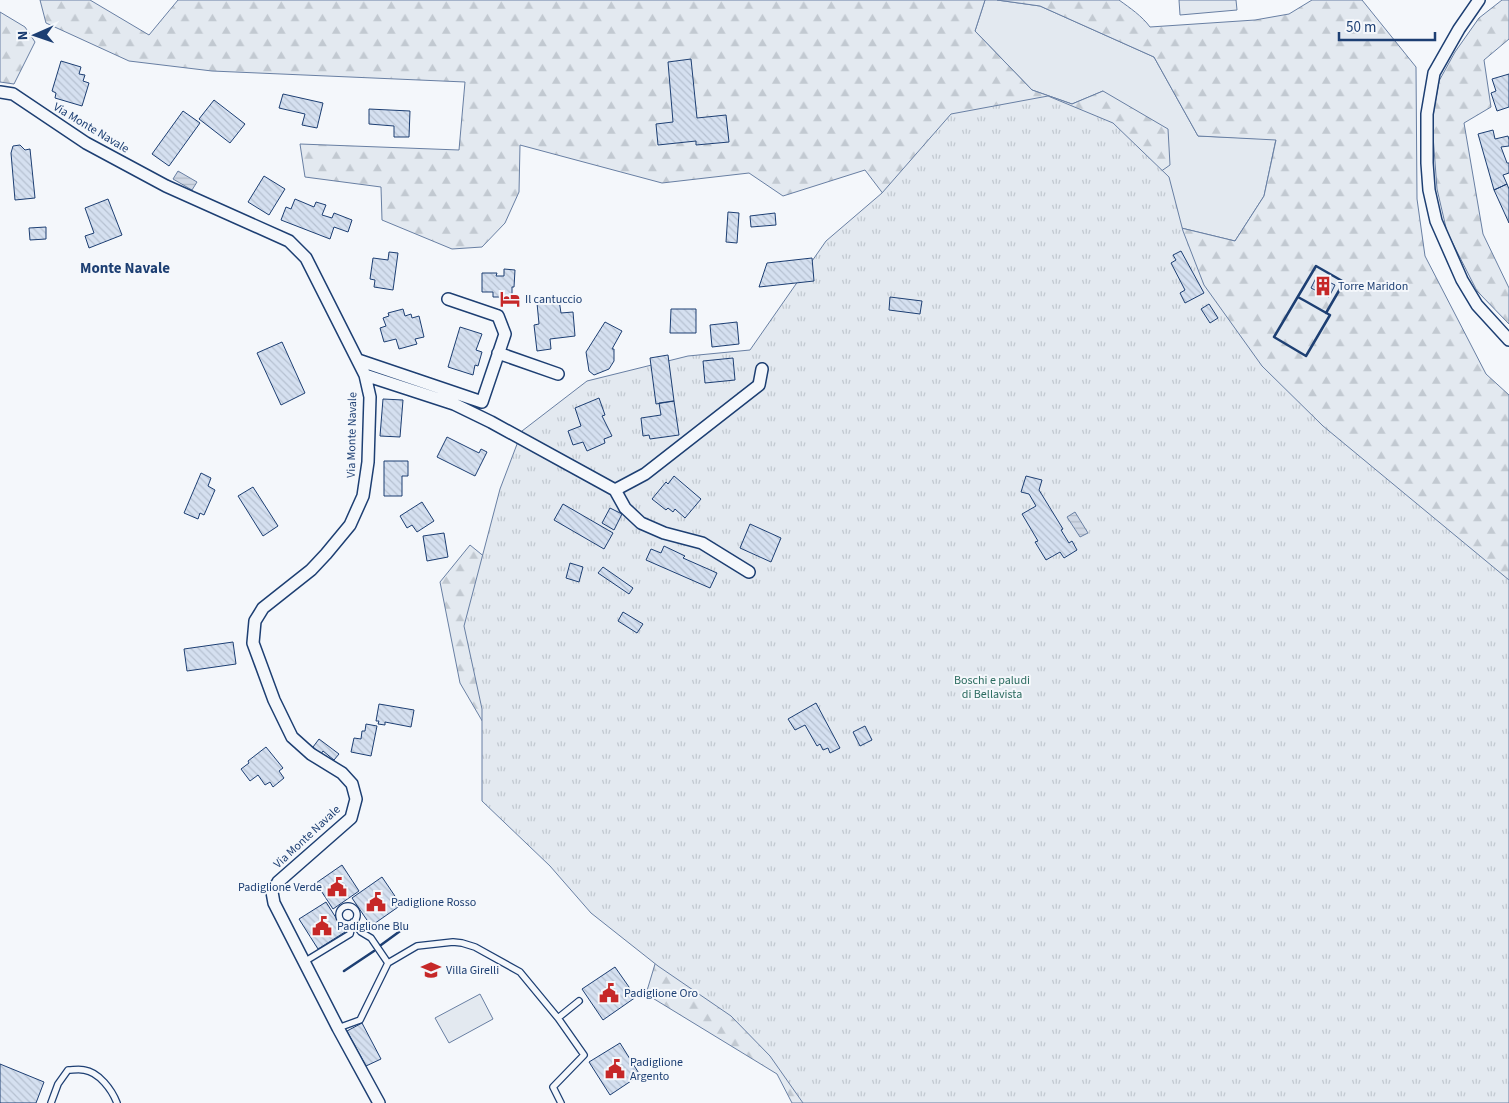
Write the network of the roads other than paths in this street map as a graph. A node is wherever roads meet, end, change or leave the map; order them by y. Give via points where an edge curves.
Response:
1 (1479, 0) edge
2 (0, 92) edge
3 (448, 299) dead end
4 (1509, 340) edge
5 (498, 353) junction
6 (358, 360) junction
7 (762, 369) dead end
8 (558, 374) dead end
9 (365, 375) junction
10 (616, 490) junction
11 (749, 572) dead end
12 (304, 962) junction
13 (388, 963) junction
14 (579, 1001) dead end
15 (558, 1018) junction
16 (338, 1028) junction
17 (51, 1103) edge
18 (118, 1103) edge
19 (379, 1103) edge
20 (561, 1103) edge

1 - 4 street via 1434,73 1427,114 1429,190 1436,222 1462,280 1476,305
2 - 6 street, Via Monte Navale via 13,94 86,143 166,186 289,242 306,258
3 - 5 street via 498,316 505,334
5 - 6 street via 482,402
5 - 8 street
6 - 9 street, Via Monte Navale
7 - 10 street via 759,385 645,474
9 - 10 street, Via Monte Navale via 454,404
9 - 12 street, Via Monte Navale via 370,397 368,462 363,496 350,525 326,554 263,608 255,621 253,643 292,737 311,754 342,773 352,784 356,799 351,818 278,882 272,892 274,903
10 - 11 street via 625,508 641,523 702,543
12 - 13 lane via 350,934 353,922 371,938
12 - 16 street, Via Monte Navale
13 - 15 lane via 417,946 462,943 520,972
13 - 16 lane via 360,1020
14 - 15 lane
15 - 20 lane via 584,1055 553,1086
16 - 19 street, Via Monte Navale
17 - 18 lane via 68,1070 86,1070 101,1079

